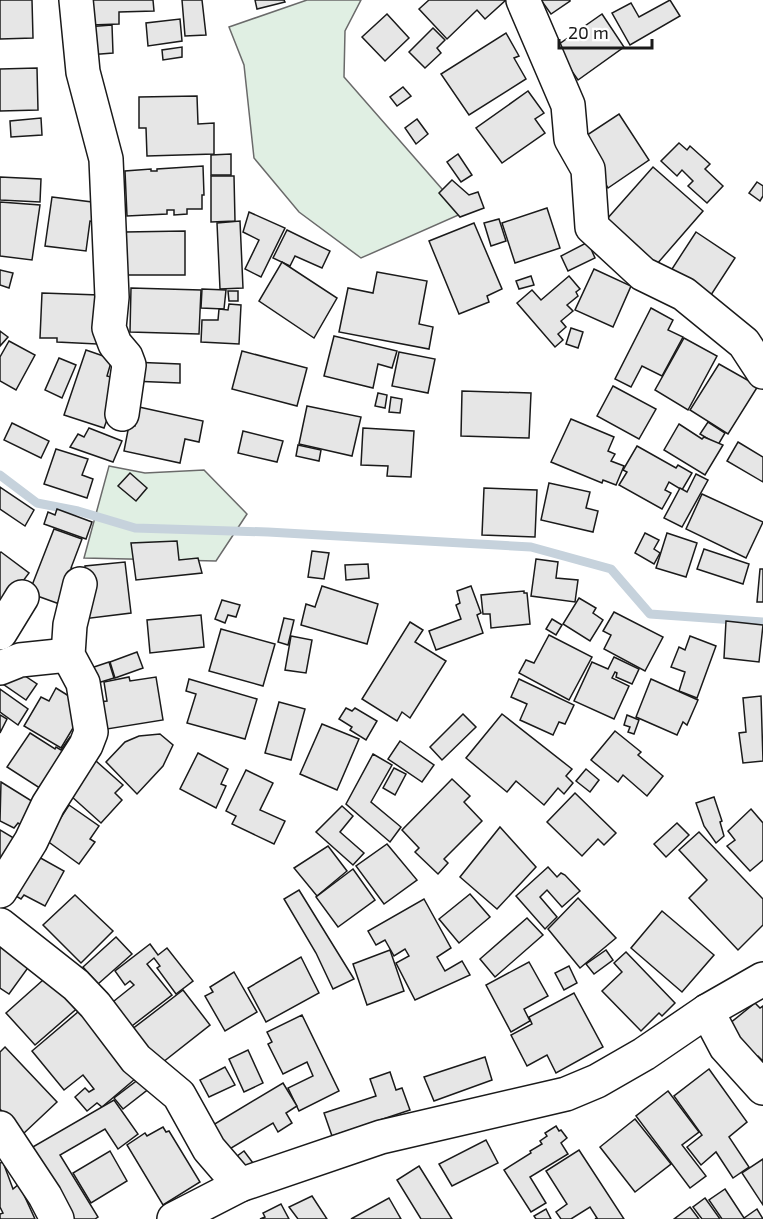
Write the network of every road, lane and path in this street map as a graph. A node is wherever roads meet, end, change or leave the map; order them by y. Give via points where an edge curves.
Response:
1 (76, 0) edge
2 (523, 0) edge
3 (763, 372) edge
4 (122, 414) dead end
5 (81, 584) dead end
6 (22, 597) dead end
7 (0, 633) edge
8 (68, 655) junction
9 (0, 668) edge
10 (0, 891) edge
11 (0, 925) edge
12 (763, 979) edge
13 (707, 1011) junction
14 (763, 1088) edge
15 (0, 1128) edge
16 (240, 1185) junction
17 (57, 1219) edge
18 (174, 1219) edge

1 - 4 street via 82,72 106,159 112,297 109,328 129,365
2 - 3 street via 568,105 571,140 588,169 592,227 643,274 684,294 744,343
5 - 8 street via 70,625
6 - 7 street
8 - 9 street via 20,660
8 - 10 street via 83,683 91,732
11 - 16 street via 76,985 95,1005 136,1059 178,1095 209,1149
12 - 13 street
13 - 14 street via 726,1047
13 - 16 street via 616,1071 566,1094 381,1137
15 - 17 street
16 - 18 street

